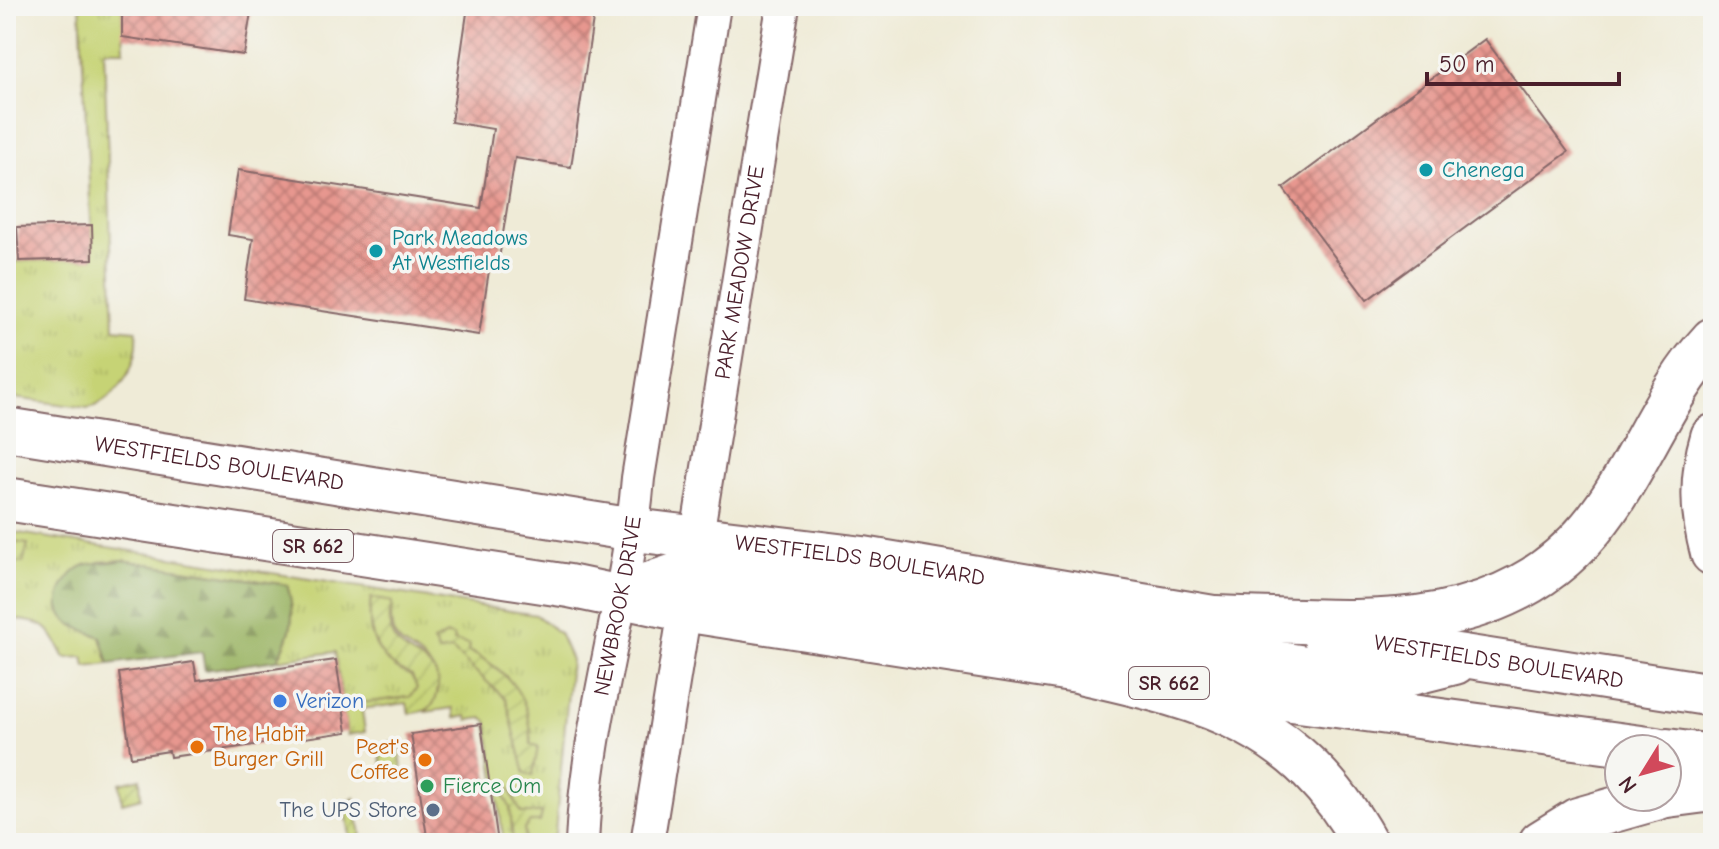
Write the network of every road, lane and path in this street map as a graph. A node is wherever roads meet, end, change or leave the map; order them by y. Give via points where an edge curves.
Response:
1 (714, 6) edge
2 (783, 6) edge
3 (1713, 340) edge
4 (6, 429) edge
5 (1713, 437) edge
6 (6, 499) edge
7 (634, 530) junction
8 (1713, 553) edge
9 (690, 573) junction
10 (619, 594) junction
11 (1213, 618) junction
12 (1474, 658) junction
13 (1084, 672) junction
14 (1713, 695) edge
15 (1603, 742) edge
16 (1683, 752) edge
17 (1713, 756) edge
18 (1713, 789) edge
19 (1683, 793) edge
20 (1603, 813) edge
21 (582, 843) edge
22 (647, 843) edge
23 (1365, 843) edge
24 (1541, 843) edge

1 - 7 street, NEWBROOK DRIVE
2 - 9 street, PARK MEADOW DRIVE
3 - 11 highway via 1670,395 1591,528 1538,577 1512,592 1418,620
4 - 7 main road, WESTFIELDS BOULEVARD / SR 662
5 - 8 highway via 1703,508
6 - 10 main road, WESTFIELDS BOULEVARD / SR 662
7 - 9 main road, WESTFIELDS BOULEVARD / SR 662
7 - 10 street, NEWBROOK DRIVE
9 - 10 main road, WESTFIELDS BOULEVARD / SR 662
9 - 11 main road, WESTFIELDS BOULEVARD / SR 662 via 863,558
9 - 12 main road via 1387,680
9 - 13 main road, WESTFIELDS BOULEVARD / SR 662
9 - 22 street
10 - 21 street, NEWBROOK DRIVE via 590,742
11 - 12 main road, WESTFIELDS BOULEVARD / SR 662
12 - 14 main road, WESTFIELDS BOULEVARD / SR 662
13 - 15 main road, WESTFIELDS BOULEVARD / SR 662
13 - 23 highway via 1171,691 1245,722 1332,789
16 - 17 main road
18 - 19 highway
20 - 24 highway via 1578,820

